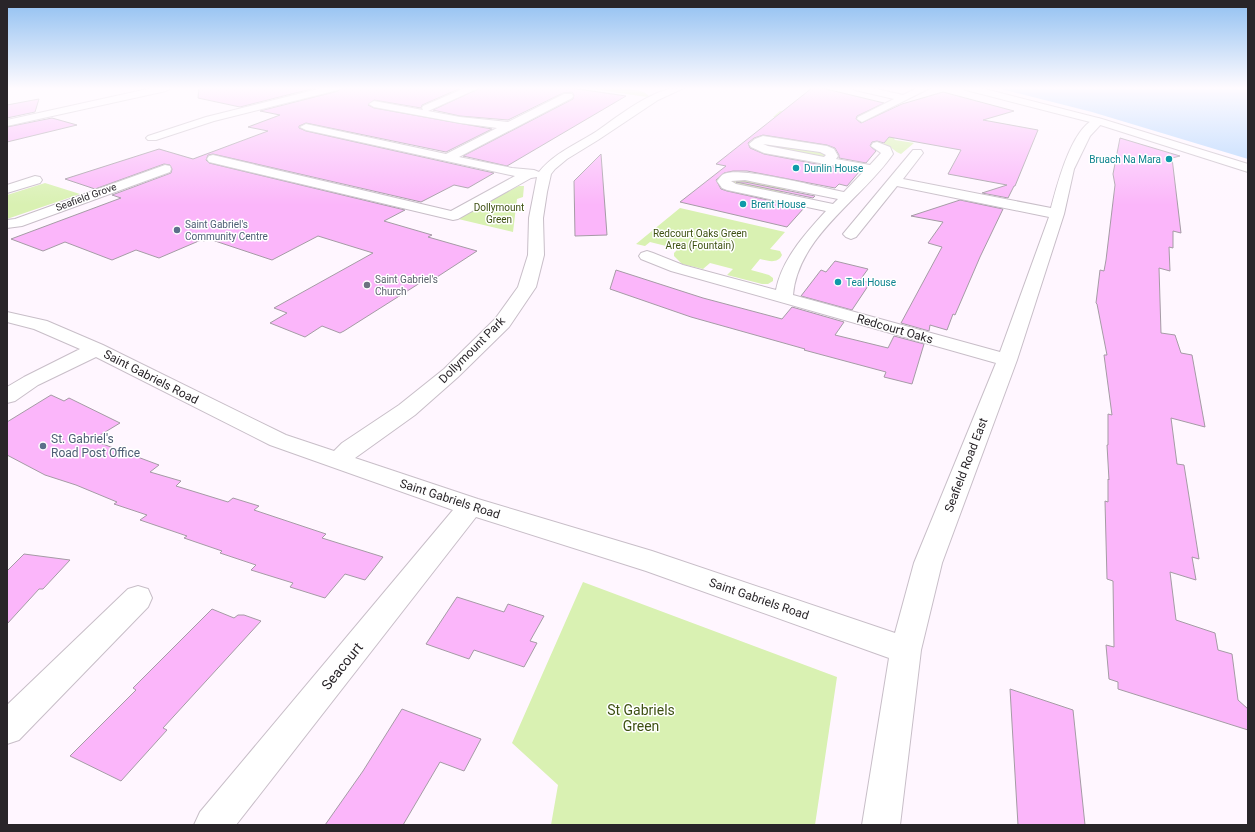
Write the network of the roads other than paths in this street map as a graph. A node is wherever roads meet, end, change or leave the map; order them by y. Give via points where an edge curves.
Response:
1 (187, 127) edge
2 (306, 127) dead end
3 (508, 127) edge
4 (610, 127) edge
5 (1093, 127) edge
6 (1114, 127) edge
7 (152, 138) dead end
8 (877, 146) dead end
9 (917, 153) dead end
10 (447, 158) junction
11 (213, 159) dead end
12 (827, 161) junction
13 (1248, 168) edge
14 (165, 169) dead end
15 (874, 170) junction
16 (537, 174) junction
17 (35, 180) dead end
18 (894, 180) junction
19 (7, 189) edge
20 (808, 189) junction
21 (848, 198) junction
22 (798, 201) junction
23 (837, 209) junction
24 (1057, 214) junction
25 (7, 224) edge
26 (851, 234) dead end
27 (647, 256) dead end
28 (784, 298) junction
29 (7, 317) edge
30 (96, 349) junction
31 (1007, 360) junction
32 (7, 396) edge
33 (337, 461) junction
34 (471, 506) junction
35 (138, 598) dead end
36 (906, 650) junction
37 (7, 728) edge
38 (213, 825) edge
39 (881, 825) edge

1 - 7 street
2 - 10 street
3 - 10 street
4 - 16 street
5 - 24 street, Seafield Road East via 1085,134 1076,150
6 - 13 street
8 - 15 street via 887,152
9 - 18 street
10 - 16 street via 512,172
11 - 16 street via 454,216
12 - 12 street via 832,154 823,149 769,140 755,144 764,149
12 - 15 street
14 - 25 street, Seafield Grove via 17,223
15 - 21 street
16 - 33 street, Dollymount Park via 536,255 527,287 502,323 451,373 407,410 350,449
17 - 19 street
18 - 24 street
18 - 26 street
20 - 21 street
20 - 22 street via 790,192 791,197
20 - 22 street via 745,176 728,177 724,181 732,187
21 - 23 street
22 - 23 street
23 - 28 street via 810,237 796,258
24 - 31 street, Seafield Road East
27 - 28 street, Redcourt Oaks via 677,268
28 - 31 street, Redcourt Oaks
29 - 30 street, Saint Gabriels Road via 40,325
30 - 32 street via 31,381
30 - 33 street, Saint Gabriels Road via 278,440
31 - 36 street, Seafield Road East via 928,563
33 - 34 street, Saint Gabriels Road
34 - 36 street, Saint Gabriels Road via 652,562
34 - 38 street, Seacourt
35 - 37 street
36 - 39 street, Seafield Road East

